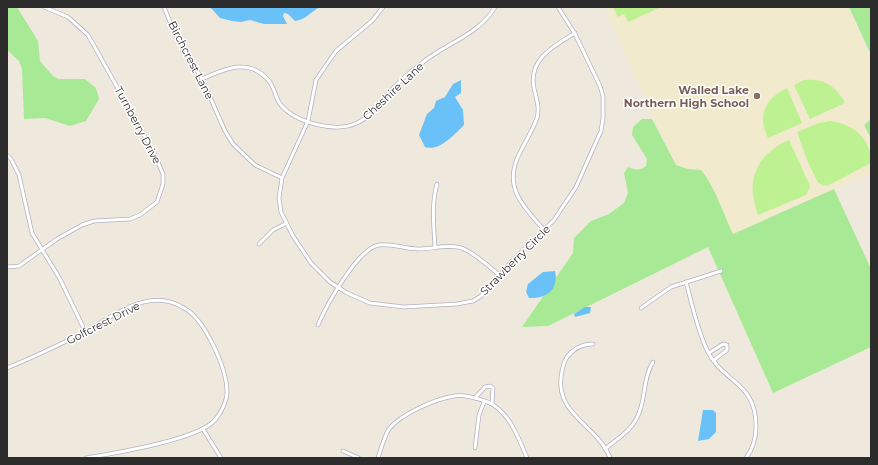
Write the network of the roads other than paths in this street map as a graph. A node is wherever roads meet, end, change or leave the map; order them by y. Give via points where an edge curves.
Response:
1 (44, 7) edge
2 (164, 7) edge
3 (383, 7) edge
4 (495, 7) edge
5 (558, 7) edge
6 (575, 33) junction
7 (202, 78) junction
8 (308, 121) junction
9 (7, 155) edge
10 (282, 178) junction
11 (437, 184) dead end
12 (285, 224) junction
13 (545, 231) junction
14 (259, 244) dead end
15 (435, 248) junction
16 (41, 250) junction
17 (7, 267) edge
18 (721, 271) dead end
19 (500, 276) junction
20 (686, 282) junction
21 (340, 288) junction
22 (641, 308) dead end
23 (318, 325) dead end
24 (86, 331) junction
25 (594, 344) dead end
26 (709, 353) junction
27 (714, 360) junction
28 (653, 362) dead end
29 (7, 368) edge
30 (475, 398) junction
31 (484, 402) junction
32 (492, 404) junction
33 (203, 430) junction
34 (475, 448) dead end
35 (605, 449) junction
36 (343, 451) dead end
37 (86, 458) edge
38 (221, 458) edge
39 (359, 458) edge
40 (378, 458) edge
41 (527, 458) edge
42 (610, 458) edge
43 (746, 458) edge

1 - 16 street, Turnberry Drive via 68,17 88,35 154,153 163,174 163,184 157,202 140,215 130,219 94,221
2 - 7 street, Birchcrest Lane via 175,34
3 - 8 street, Strawberry Circle via 372,21 336,51 323,68 316,80
4 - 8 street, Cheshire Lane via 489,19 481,26 429,57 405,76 364,119 348,126 332,127
5 - 6 street, Strawberry Circle
6 - 13 street, Strawberry Circle via 603,96 601,132 576,187
6 - 13 street via 549,49 538,62 533,78 538,103 537,118 514,167 514,183 520,202
7 - 8 street, Cheshire Lane via 232,67 253,70 268,80 285,109
7 - 10 street, Birchcrest Lane via 233,144 256,165
8 - 10 street, Strawberry Circle
9 - 16 street via 19,175 27,220
10 - 12 street, Strawberry Circle via 278,198
11 - 15 street via 434,196
12 - 14 street via 273,230
12 - 21 street, Strawberry Circle via 311,263
13 - 19 street, Strawberry Circle via 520,253
15 - 19 street via 466,249
15 - 21 street via 415,249 379,245 358,259
16 - 17 street, Turnberry Drive via 19,266
16 - 24 street
18 - 20 street
19 - 21 street, Strawberry Circle via 481,296 473,301 457,304 387,306 370,303
20 - 22 street via 663,292
20 - 26 street via 701,335
21 - 23 street
24 - 29 street, Golfcrest Drive
24 - 33 street, Golfcrest Drive via 140,303 167,301 185,308 201,323 226,381 227,394 221,411
25 - 35 street via 579,346 572,351 565,360 560,382 562,394 572,414 598,438
26 - 27 street
26 - 27 street via 723,344 727,346 727,350
27 - 43 street via 750,396 754,408 755,440
28 - 35 street via 646,376 641,406 635,422
30 - 31 street
30 - 32 street via 485,387 490,386 494,393
30 - 40 street via 455,395 402,418 389,430
31 - 32 street
31 - 34 street via 479,415
32 - 41 street via 511,425
33 - 37 street via 167,441
33 - 38 street
35 - 42 street
36 - 39 street

